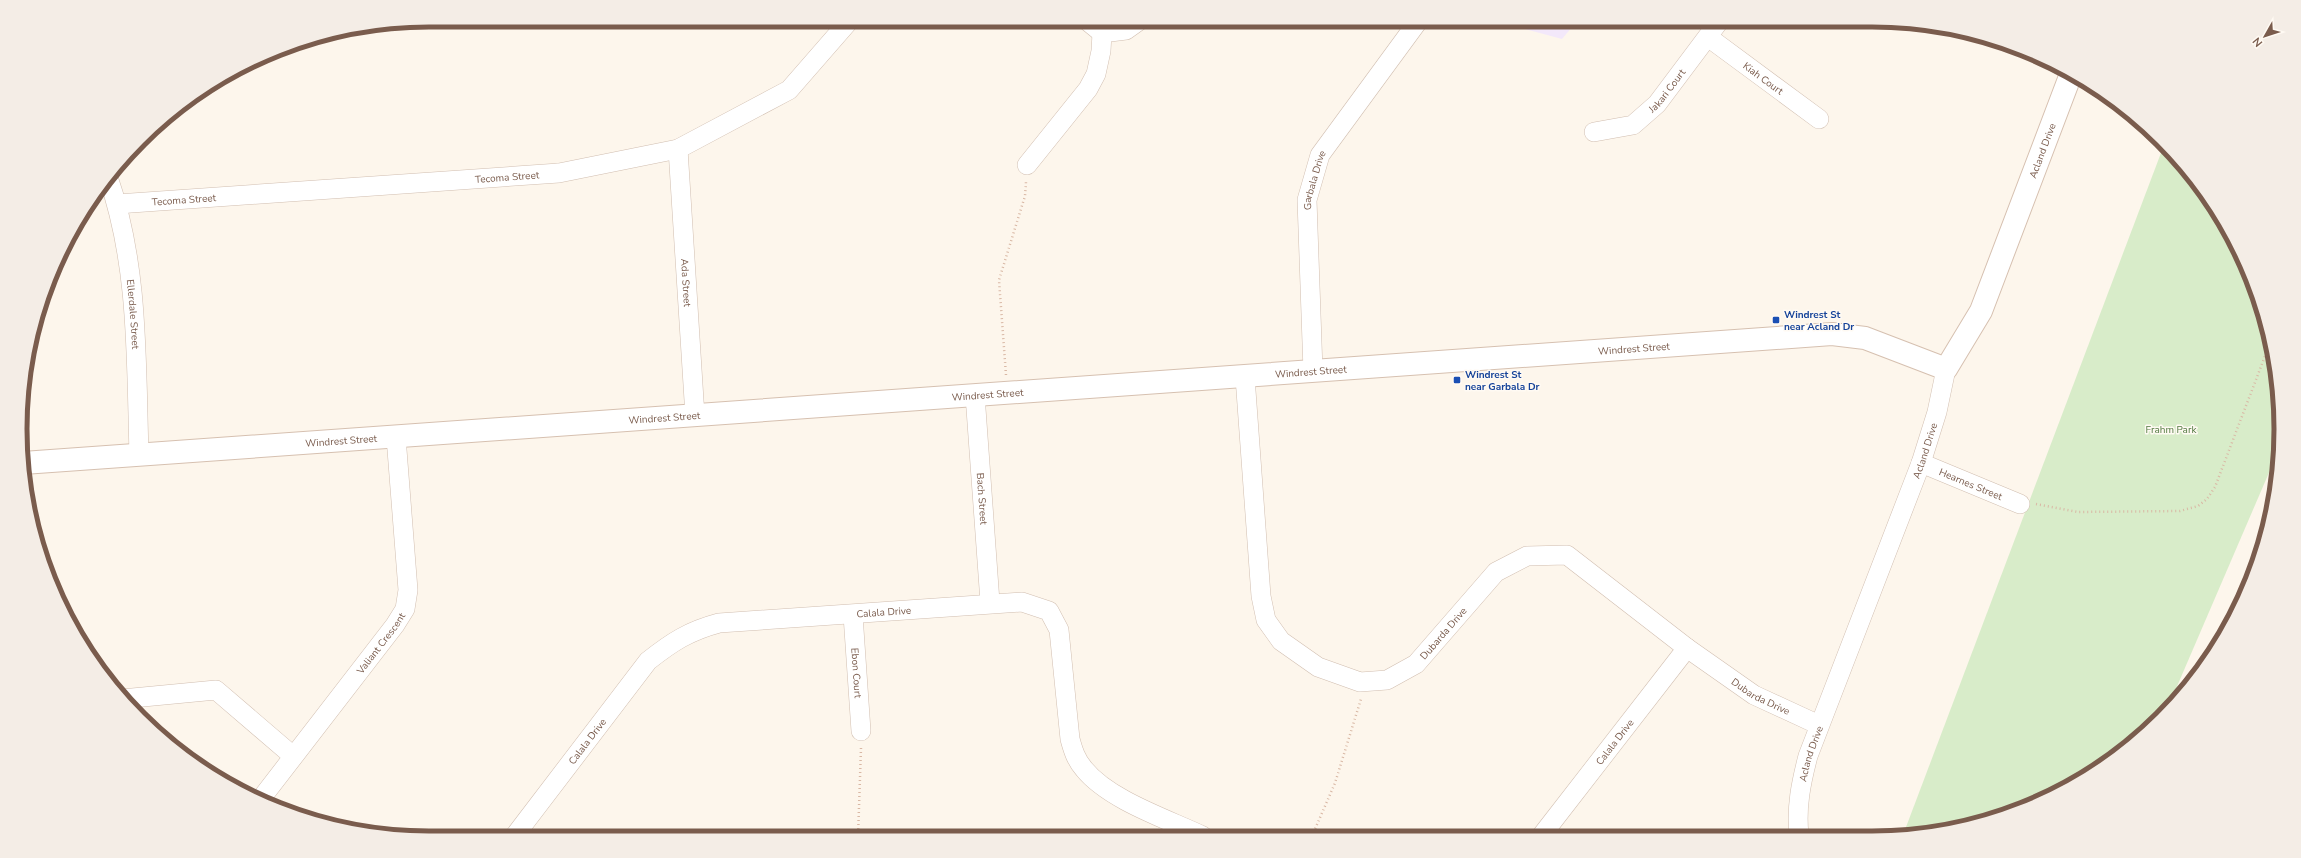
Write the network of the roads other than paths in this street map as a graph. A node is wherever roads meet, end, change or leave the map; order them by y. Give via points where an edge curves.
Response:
1 (844, 27) edge
2 (1095, 27) edge
3 (1130, 27) edge
4 (1414, 27) edge
5 (1715, 27) edge
6 (1102, 33) junction
7 (1708, 37) junction
8 (2069, 79) edge
9 (1819, 119) dead end
10 (1594, 132) dead end
11 (678, 149) junction
12 (1027, 165) road end
13 (110, 184) edge
14 (117, 204) junction
15 (1946, 369) junction
16 (1313, 371) junction
17 (1245, 377) junction
18 (975, 395) junction
19 (695, 416) junction
20 (396, 437) junction
21 (140, 454) junction
22 (29, 463) edge
23 (1922, 463) junction
24 (2020, 504) road end
25 (990, 602) junction
26 (853, 615) junction
27 (1687, 648) junction
28 (131, 698) edge
29 (1819, 725) junction
30 (861, 731) road end
31 (293, 756) junction
32 (264, 795) edge
33 (518, 831) edge
34 (1192, 831) edge
35 (1545, 831) edge
36 (1799, 831) edge

1 - 11 street, Tecoma Street via 789,90
2 - 6 street
3 - 6 street via 1126,30
4 - 16 street, Garbala Drive via 1320,155 1307,200
5 - 7 street, Jakari Court
6 - 12 street via 1102,51 1096,74 1088,89
7 - 9 street, Kiah Court
7 - 10 street, Jakari Court via 1657,104 1632,125
8 - 15 street, Acland Drive via 1981,311
11 - 14 street, Tecoma Street via 559,173
11 - 19 street, Ada Street
13 - 14 street, Ellerdale Street
14 - 21 street, Ellerdale Street via 134,297
15 - 16 street, Windrest Street via 1865,338 1832,334
15 - 23 street, Acland Drive
16 - 17 street, Windrest Street
17 - 18 street, Windrest Street
17 - 27 street, Dubarda Drive via 1261,596 1266,620 1281,641 1318,667 1360,682 1387,680 1416,664 1496,572 1527,556 1567,555
18 - 19 street, Windrest Street
18 - 25 street, Bach Street
19 - 20 street, Windrest Street
20 - 21 street, Windrest Street
20 - 31 street, Valiant Crescent via 408,590 405,608 395,626
21 - 22 street, Windrest Street
23 - 24 street, Hearnes Street
23 - 29 street, Acland Drive
25 - 26 street, Calala Drive
25 - 34 street, Calala Drive via 1029,603 1049,611 1059,630 1070,739 1074,754 1084,769 1114,794
26 - 30 street, Ebon Court
26 - 33 street, Calala Drive via 719,623 696,629 671,643 648,661
27 - 29 street, Dubarda Drive via 1754,695
27 - 35 street, Calala Drive
28 - 31 street via 216,690
29 - 36 street, Acland Drive via 1799,787
31 - 32 street, Valiant Crescent

